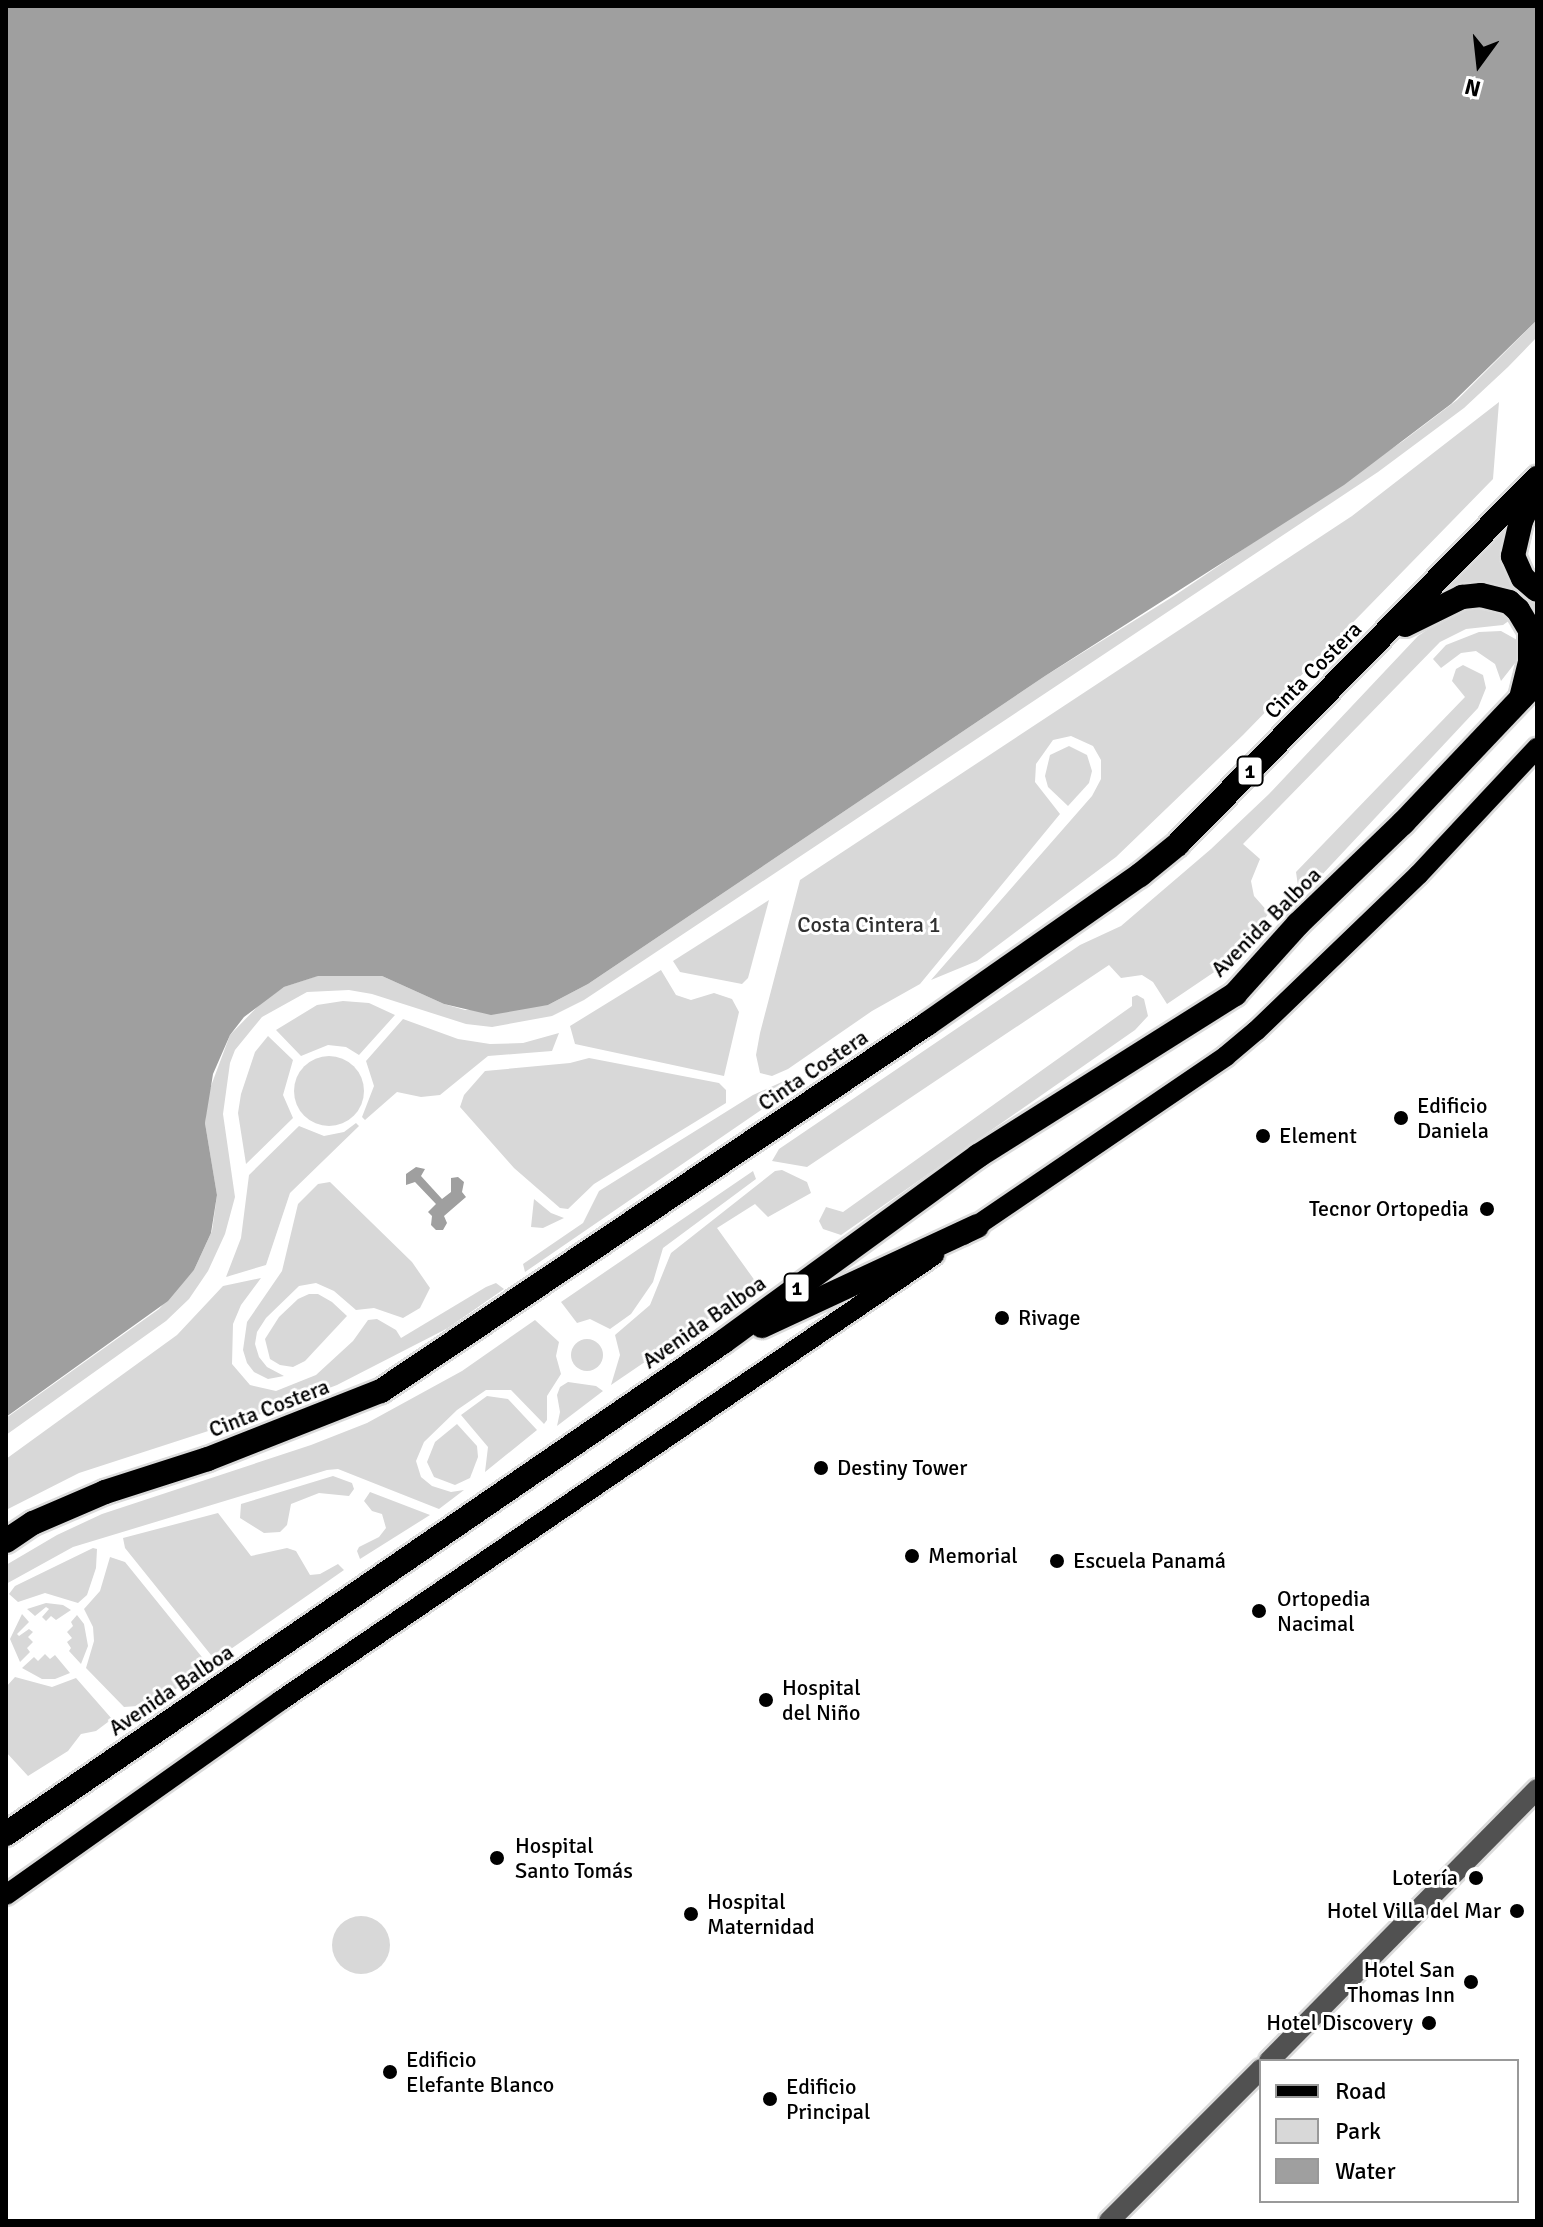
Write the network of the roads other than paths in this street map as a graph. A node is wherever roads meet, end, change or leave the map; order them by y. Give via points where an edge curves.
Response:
1 (1537, 478) edge
2 (1537, 488) edge
3 (1537, 590) edge
4 (1379, 641) junction
5 (1529, 691) edge
6 (1537, 748) edge
7 (977, 1226) junction
8 (723, 1342) junction
9 (6, 1541) edge
10 (1537, 1789) edge
11 (6, 1834) edge
12 (6, 1895) edge
13 (1271, 2059) edge
14 (1259, 2071) edge
15 (1109, 2221) edge

1 - 4 highway, Cinta Costera / 1
2 - 3 highway via 1513,556 1523,578
4 - 5 highway via 1462,597 1496,597 1518,610 1530,630
4 - 9 highway, Cinta Costera / 1 via 1178,844 1140,875 444,1352 381,1391 208,1459 105,1492 33,1523
5 - 8 highway, Avenida Balboa / 1 via 1235,994 978,1156
6 - 7 main road, 1 via 1419,874 1256,1031
7 - 8 highway
7 - 12 main road, 1 via 267,1710
8 - 11 highway, Avenida Balboa / 1
10 - 13 street
14 - 15 street

